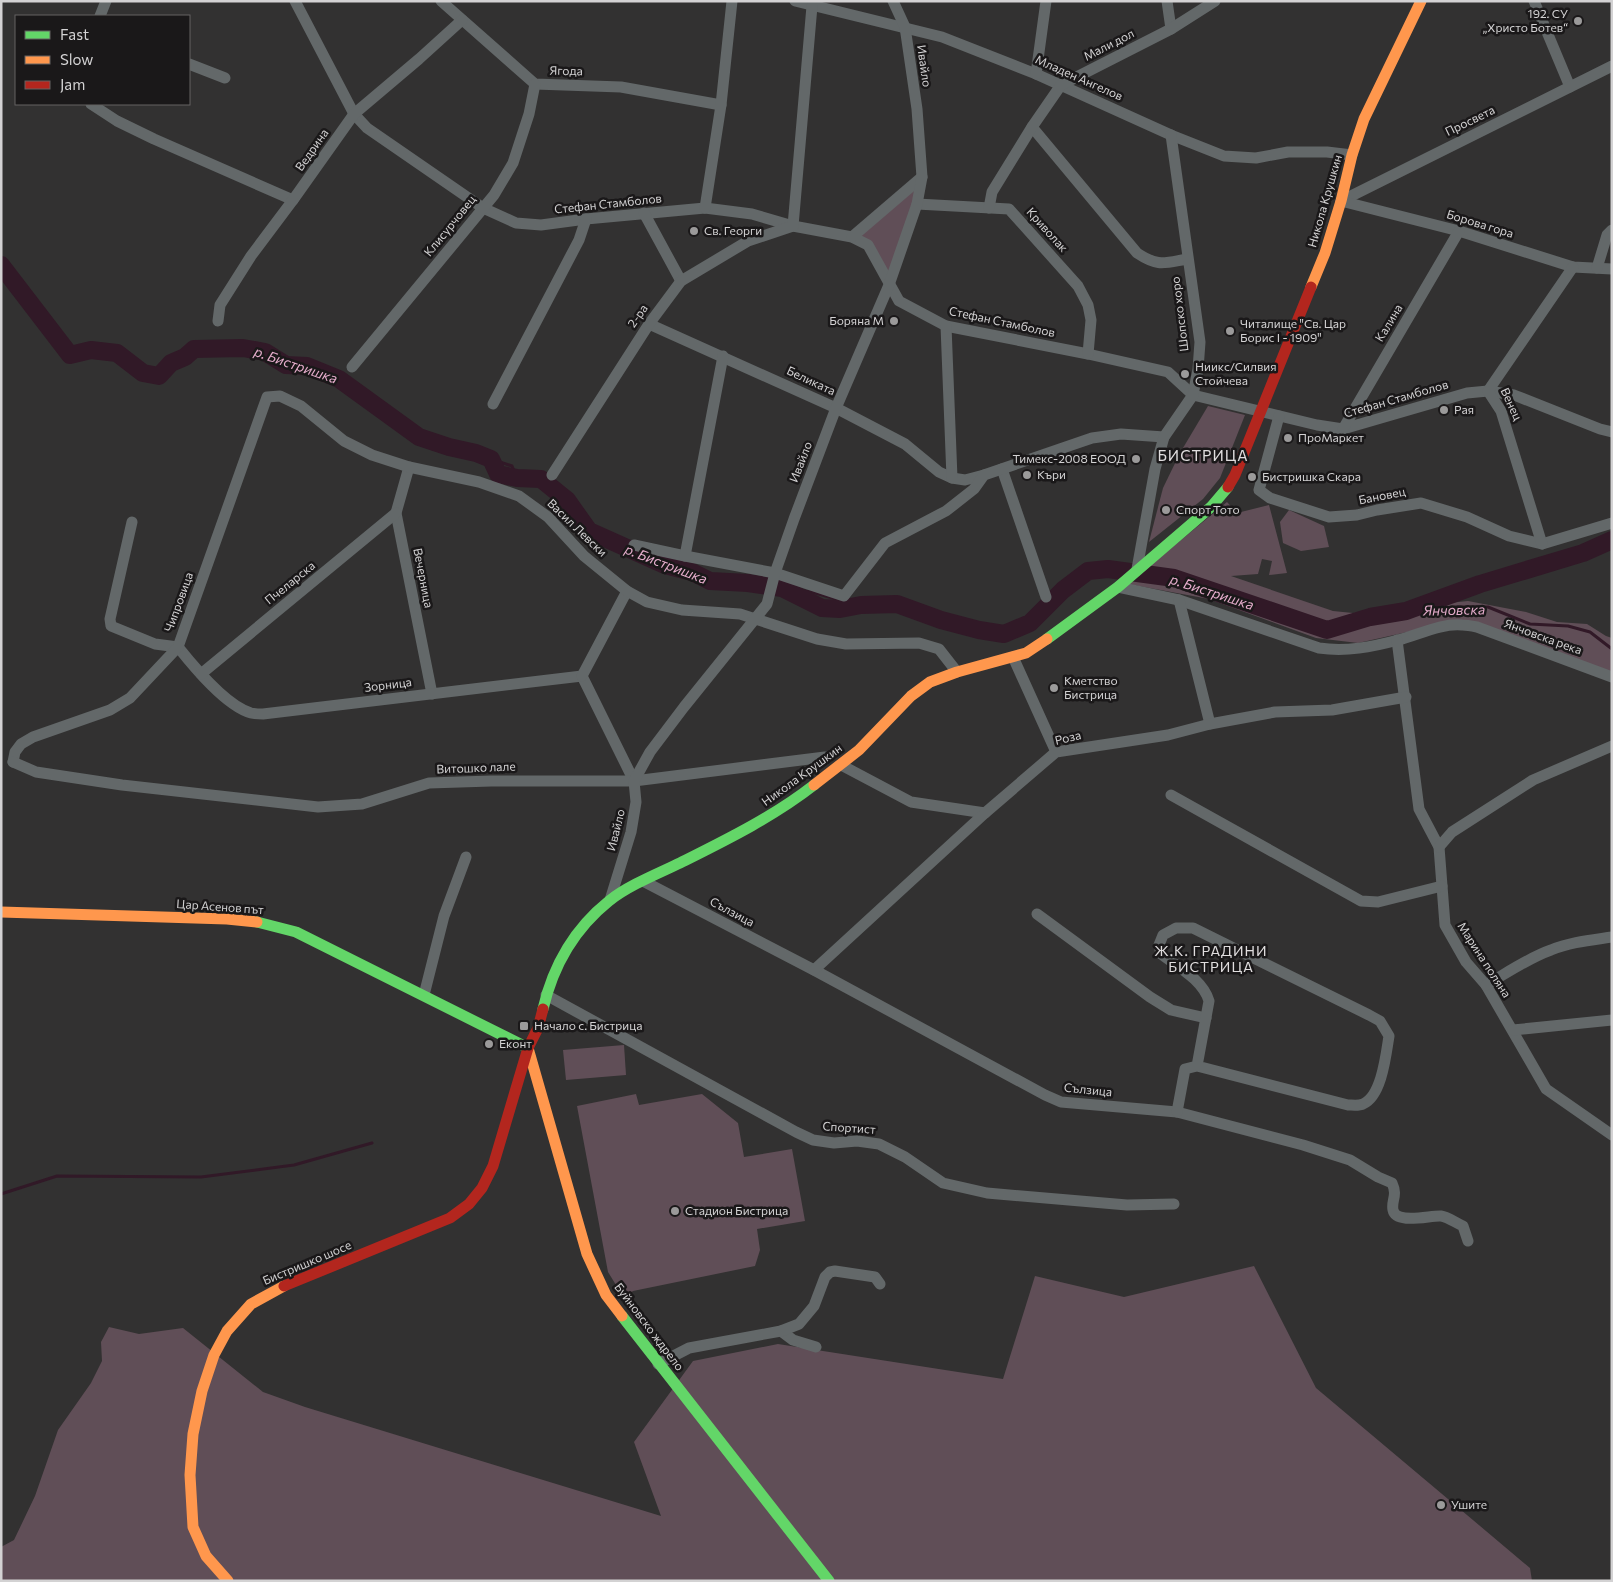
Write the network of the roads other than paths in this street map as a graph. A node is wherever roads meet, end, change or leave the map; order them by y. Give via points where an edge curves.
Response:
1 (106, 1) edge
2 (295, 1) edge
3 (441, 1) edge
4 (732, 1) edge
5 (795, 1) edge
6 (893, 1) edge
7 (1046, 1) edge
8 (1167, 1) edge
9 (1215, 1) edge
10 (1421, 1) edge
11 (1534, 1) edge
12 (812, 6) junction
13 (100, 15) edge
14 (462, 20) junction
15 (905, 27) junction
16 (1171, 28) junction
17 (190, 64) edge
18 (1612, 66) edge
19 (1036, 74) junction
20 (225, 78) dead end
21 (535, 84) junction
22 (1061, 85) junction
23 (1570, 87) junction
24 (92, 105) edge
25 (720, 105) junction
26 (354, 114) junction
27 (1032, 127) junction
28 (1171, 135) junction
29 (1352, 155) junction
30 (922, 177) junction
31 (294, 200) junction
32 (1341, 200) junction
33 (917, 204) junction
34 (482, 208) junction
35 (705, 208) junction
36 (989, 208) junction
37 (644, 213) junction
38 (586, 219) junction
39 (793, 226) junction
40 (1459, 230) junction
41 (1612, 230) edge
42 (852, 237) junction
43 (1188, 258) junction
44 (1573, 267) junction
45 (1597, 268) junction
46 (1612, 269) edge
47 (681, 281) junction
48 (889, 285) junction
49 (218, 321) dead end
50 (649, 324) junction
51 (946, 326) junction
52 (1088, 354) junction
53 (723, 356) junction
54 (352, 367) dead end
55 (1488, 391) junction
56 (1193, 395) junction
57 (267, 397) joint
58 (492, 404) dead end
59 (836, 408) junction
60 (1261, 412) junction
61 (1279, 416) junction
62 (1342, 429) junction
63 (1612, 432) edge
64 (1164, 437) junction
65 (409, 467) junction
66 (1002, 469) junction
67 (552, 475) dead end
68 (984, 475) junction
69 (952, 478) junction
70 (396, 513) junction
71 (132, 522) dead end
72 (1612, 523) edge
73 (1542, 544) junction
74 (634, 545) dead end
75 (685, 556) junction
76 (1137, 569) junction
77 (775, 573) junction
78 (1120, 585) junction
79 (627, 592) junction
80 (1046, 597) dead end
81 (1179, 600) junction
82 (755, 618) junction
83 (1397, 640) junction
84 (178, 647) junction
85 (1013, 657) junction
86 (957, 672) junction
87 (201, 674) junction
88 (582, 676) junction
89 (1612, 677) edge
90 (432, 694) junction
91 (1406, 698) junction
92 (1210, 724) junction
93 (1612, 746) edge
94 (1056, 752) junction
95 (825, 757) dead end
96 (13, 762) junction
97 (1, 764) edge
98 (841, 765) junction
99 (634, 781) junction
100 (1171, 795) dead end
101 (985, 813) junction
102 (1439, 847) junction
103 (466, 857) dead end
104 (643, 881) junction
105 (1442, 886) junction
106 (610, 900) junction
107 (1, 912) edge
108 (1037, 914) dead end
109 (1612, 936) edge
110 (814, 970) junction
111 (1486, 985) junction
112 (424, 995) junction
113 (546, 995) junction
114 (1206, 1018) junction
115 (1612, 1020) edge
116 (1513, 1030) junction
117 (528, 1048) junction
118 (1197, 1066) junction
119 (1178, 1112) junction
120 (1612, 1135) edge
121 (1174, 1204) dead end
122 (1468, 1241) dead end
123 (880, 1284) dead end
124 (781, 1331) junction
125 (816, 1347) dead end
126 (658, 1364) junction
127 (228, 1581) edge
128 (829, 1581) edge

1 - 13 street
2 - 26 street, Стефан Стамболов
3 - 14 street, Ягода
4 - 25 street
5 - 12 street, Младен Ангелов
6 - 15 street, Ивайло
7 - 19 street
8 - 16 street
9 - 16 street, Мали дол
10 - 29 street, Никола Крушкин via 1373,98
11 - 23 street
12 - 15 street, Младен Ангелов
12 - 39 street
14 - 21 street, Ягода
14 - 26 street, Ведрина
15 - 19 street, Младен Ангелов via 942,37
15 - 30 street, Ивайло via 917,109
16 - 22 street, Мали дол
17 - 20 street
18 - 23 street, Просвета
19 - 22 street, Младен Ангелов
21 - 25 street, Ягода via 621,87
21 - 34 street, Клисурчовец via 514,164
22 - 27 street, Мали дол
22 - 28 street, Младен Ангелов
23 - 32 street, Просвета
24 - 31 street via 116,121 154,139
25 - 35 street
26 - 31 street, Ведрина
26 - 34 street, Стефан Стамболов via 367,128
27 - 36 street, Мали дол via 992,192
27 - 43 street via 1136,253 1150,262 1165,263
28 - 29 street, Младен Ангелов via 1224,156 1256,158 1288,152
28 - 43 street, Шопско хоро
29 - 32 street, Никола Крушкин
30 - 33 street, Ивайло
30 - 42 street
31 - 49 street, Ведрина via 251,256 220,305
32 - 40 street, Борова гора
32 - 60 street, Никола Крушкин via 1324,253
33 - 36 street, Криволак
33 - 48 street, Ивайло
34 - 38 street, Стефан Стамболов via 516,223 541,225
34 - 54 street, Клисурчовец
35 - 37 street, Стефан Стамболов
35 - 39 street, Стефан Стамболов via 752,214
36 - 52 street, Криволак via 1010,209 1078,286 1088,305 1091,320
37 - 38 street, Стефан Стамболов
37 - 47 street
38 - 58 street via 580,240
39 - 42 street, Стефан Стамболов
39 - 47 street, 2-ра via 748,241
40 - 44 street, Борова гора
40 - 62 street, Калина
41 - 45 street via 1607,234
42 - 48 street, Стефан Стамболов via 868,245
43 - 56 street, Шопско хоро via 1200,342
44 - 45 street, Борова гора
44 - 55 street, Венец
45 - 46 street, Борова гора
47 - 50 street, 2-ра
48 - 51 street, Стефан Стамболов via 899,301
48 - 59 street, Ивайло
50 - 53 street, Беликата
50 - 67 street, 2-ра
51 - 52 street, Стефан Стамболов
51 - 69 street
52 - 56 street, Стефан Стамболов via 1168,372
53 - 59 street, Беликата
53 - 75 street
55 - 62 street, Стефан Стамболов via 1467,393
55 - 63 street, Стефан Стамболов via 1514,396
55 - 73 street, Венец via 1501,411
56 - 60 street, Стефан Стамболов
56 - 64 street, Шопско хоро
57 - 65 street, Васил Левски via 280,396 301,406 344,441 372,455
57 - 84 street, Чипровица
59 - 69 street, Беликата via 905,444 939,472
59 - 77 street, Ивайло
60 - 61 street, Стефан Стамболов
60 - 76 street, Никола Крушкин via 1225,492
61 - 62 street, Стефан Стамболов
61 - 73 street, Бановец via 1259,490 1270,498 1329,517 1421,503 1467,517 1509,536
64 - 66 street via 1120,434 1092,438
64 - 76 street, Шопско хоро via 1154,469
65 - 70 street, Вечерница
65 - 79 street, Васил Левски via 479,482 519,496 548,517 584,556
66 - 68 street
66 - 80 street
68 - 69 street via 965,480
68 - 77 street via 974,489 946,511 885,543 844,596
70 - 87 street, Пчеларска
70 - 90 street, Вечерница
71 - 84 street via 110,626 155,644
72 - 73 street
74 - 75 street
75 - 77 street
76 - 78 street, Никола Крушкин
77 - 82 street, Ивайло via 767,604
78 - 81 street, Янчовска река
78 - 85 street, Никола Крушкин via 1046,640
79 - 82 street, Васил Левски via 647,602 682,610
79 - 88 street
81 - 83 street, Янчовска река via 1319,648 1336,651
81 - 92 street
82 - 86 street, Васил Левски via 817,639 846,644 919,643 939,649
82 - 99 street, Ивайло via 650,752
83 - 89 street, Янчовска река via 1460,624 1477,627
83 - 91 street, Марина поляна
84 - 87 street, Зорница
84 - 96 street, Чипровица via 130,698 110,710 33,737 21,744
85 - 86 street, Никола Крушкин
85 - 94 street
86 - 98 street, Никола Крушкин via 930,682 911,696
87 - 90 street, Зорница via 239,707 251,713
88 - 90 street, Зорница
88 - 99 street
91 - 92 street, Роза via 1332,710 1275,712
91 - 102 street, Марина поляна via 1418,809
92 - 94 street, Роза via 1168,735
93 - 102 street via 1533,780 1452,832
94 - 101 street, Роза
95 - 99 street, Витошко лале
96 - 97 street
96 - 99 street, Витошко лале via 36,772 122,785 318,807 362,804 429,783
98 - 101 street via 911,802
98 - 104 street, Никола Крушкин via 791,803 740,833
99 - 106 street, Ивайло via 636,802 631,832
100 - 105 street via 1361,901 1378,902
101 - 110 street, Роза
102 - 105 street, Марина поляна
103 - 112 street via 444,916
104 - 106 street, Никола Крушкин
104 - 110 street, Сълзица
105 - 111 street, Марина поляна via 1445,925 1466,962
106 - 113 street, Никола Крушкин via 585,924 563,953
107 - 112 street, Цар Асенов път via 264,923 296,932
108 - 114 street via 1171,1010
109 - 111 street via 1551,950
110 - 119 street, Сълзица via 1061,1102
111 - 116 street, Марина поляна
112 - 117 street, Цар Асенов път
113 - 117 street, Никола Крушкин via 538,1028
113 - 121 street, Спортист via 813,1140 834,1143 857,1140 880,1144 943,1183 987,1193 1127,1205
114 - 118 street
114 - 118 street via 1206,991 1161,954 1159,945 1163,936 1176,928 1193,928 1369,1015 1380,1021 1389,1036 1375,1094 1363,1104 1348,1105
115 - 116 street
116 - 120 street, Марина поляна via 1546,1089
117 - 126 street, Буйновско ждрело via 587,1254 606,1295
117 - 127 street, Бистришко шосе via 493,1166 469,1204 442,1222 285,1285 251,1304 227,1331 214,1355 202,1391 193,1434 190,1504 193,1527 206,1556
118 - 119 street via 1185,1069
119 - 122 street, Сълзица via 1350,1160 1392,1183 1395,1214 1404,1218 1443,1216 1463,1226
123 - 124 street via 875,1277 830,1272 808,1314 799,1324
124 - 125 street via 793,1340
124 - 126 street via 690,1348
126 - 128 street, Буйновско ждрело

